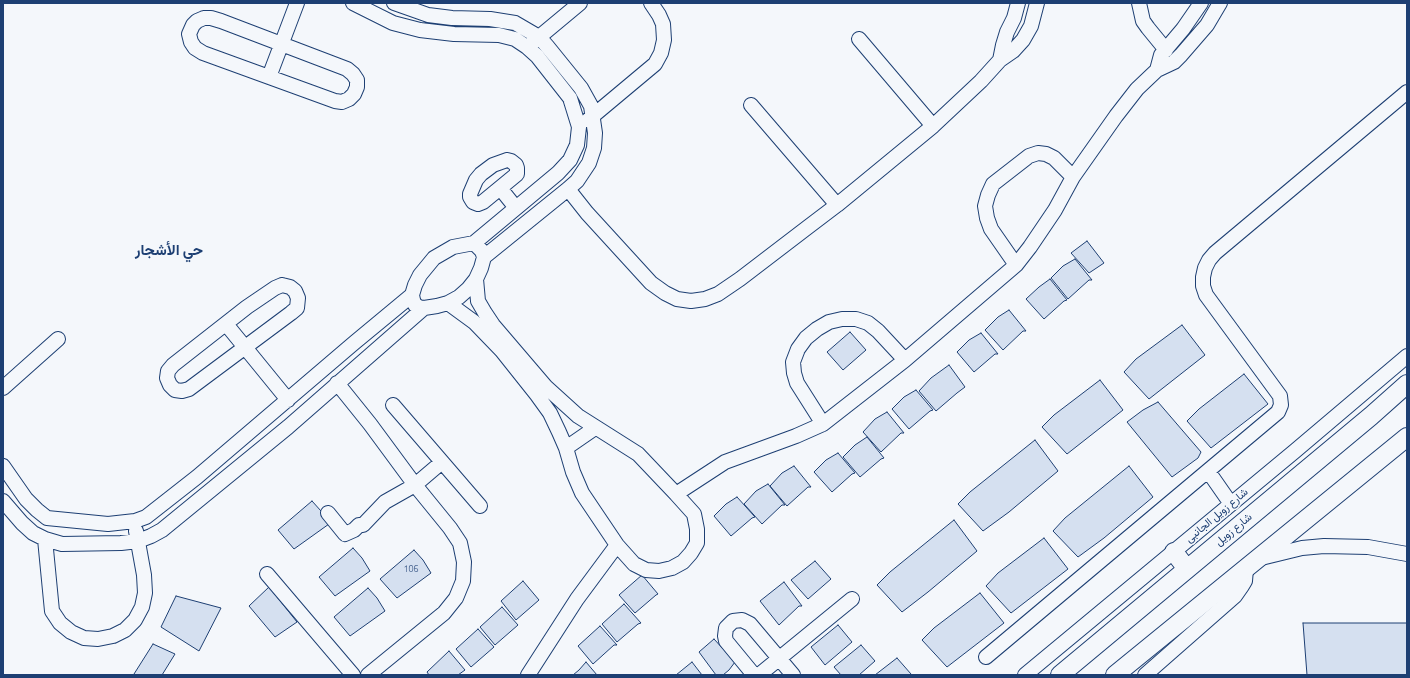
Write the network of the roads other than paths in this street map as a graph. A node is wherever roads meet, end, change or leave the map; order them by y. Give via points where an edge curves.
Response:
1 (297, 3) edge
2 (353, 3) edge
3 (394, 3) edge
4 (580, 3) edge
5 (651, 3) edge
6 (1018, 3) edge
7 (1037, 3) edge
8 (1139, 3) edge
9 (1201, 3) edge
10 (1220, 3) edge
11 (539, 37) junction
12 (860, 39) dead end
13 (282, 44) junction
14 (527, 47) junction
15 (1166, 50) junction
16 (1000, 60) junction
17 (1157, 70) junction
18 (269, 77) junction
19 (1407, 92) edge
20 (751, 105) dead end
21 (593, 116) junction
22 (933, 126) junction
23 (579, 127) junction
24 (1074, 177) junction
25 (500, 188) dead end
26 (568, 189) junction
27 (837, 205) junction
28 (516, 208) junction
29 (474, 243) junction
30 (484, 257) junction
31 (1016, 264) junction
32 (476, 279) junction
33 (412, 295) junction
34 (448, 303) junction
35 (424, 308) junction
36 (226, 324) junction
37 (58, 339) dead end
38 (246, 348) junction
39 (1407, 356) edge
40 (905, 360) junction
41 (337, 383) junction
42 (1407, 384) edge
43 (3, 388) edge
44 (288, 400) junction
45 (393, 405) dead end
46 (823, 424) junction
47 (595, 428) junction
48 (1407, 437) edge
49 (566, 448) junction
50 (442, 462) junction
51 (3, 466) edge
52 (1208, 471) junction
53 (415, 485) junction
54 (676, 494) junction
55 (26, 499) junction
56 (1231, 504) junction
57 (7, 506) edge
58 (480, 506) dead end
59 (328, 513) dead end
60 (134, 521) junction
61 (45, 539) junction
62 (138, 541) junction
63 (617, 545) junction
64 (1174, 552) junction
65 (1407, 554) edge
66 (1252, 564) junction
67 (1187, 568) junction
68 (267, 574) dead end
69 (852, 599) dead end
70 (986, 657) dead end
71 (779, 659) junction
72 (353, 675) edge
73 (368, 675) edge
74 (528, 675) edge
75 (754, 675) edge
76 (759, 675) edge
77 (793, 675) edge
78 (1025, 675) edge
79 (1060, 675) edge
80 (1115, 675) edge
81 (1146, 675) edge

1 - 13 street
2 - 14 street via 393,23 420,30 508,36
3 - 11 street via 428,15 507,21
4 - 11 street
5 - 21 street via 660,15 664,29 661,53 655,64
6 - 16 street
7 - 16 street via 1023,40
8 - 15 street via 1143,21
9 - 15 street
10 - 17 street via 1207,25 1181,55 1174,62
11 - 14 street
11 - 21 street via 581,88 591,106
12 - 22 street
13 - 18 street
13 - 18 street via 347,69 357,80 357,88 349,99 342,102
13 - 18 street via 211,18 197,21 191,28 190,42 195,48
14 - 23 street via 570,98
15 - 17 street via 1161,55
16 - 22 street
17 - 24 street via 1137,89 1116,116
19 - 52 street via 1209,260 1203,277 1206,295 1281,400 1278,412
20 - 27 street
21 - 23 street
21 - 26 street via 594,148 589,163
22 - 27 street
23 - 28 street via 577,145 570,160
24 - 31 street via 1055,210
24 - 31 street via 1054,158 1038,153 1029,156 993,184 986,206 987,218 991,229
25 - 28 street
26 - 27 street via 651,283 677,299 691,301 718,294
26 - 30 street
28 - 29 street
29 - 30 street
29 - 33 street via 452,247 434,258 420,275
30 - 32 street
31 - 40 street
32 - 34 street via 464,293
32 - 47 street via 478,301 492,325 546,388
33 - 35 street via 415,305
33 - 44 street
34 - 35 street
34 - 49 street via 464,313 482,330 538,395 550,413
35 - 41 street
36 - 38 street
36 - 38 street via 275,288 282,285 295,291 298,298 297,308
36 - 38 street via 173,365 168,371 170,385 175,390 189,389
37 - 43 street
38 - 44 street
39 - 56 street, شارع زويل الجانبى
40 - 46 street
40 - 46 street via 868,323 856,319 842,319 829,322 817,329 798,349 794,373 797,383
41 - 53 street
41 - 62 street via 288,427 162,530
42 - 67 main road, شارع زويل via 1365,422
44 - 60 street via 157,509 146,517
45 - 50 street
46 - 54 street via 724,462
47 - 49 street
47 - 54 street via 638,454
48 - 66 main road
49 - 63 street via 582,493
50 - 53 street
50 - 58 street
51 - 55 street
52 - 56 street
52 - 70 street
53 - 59 street via 385,502 363,525 345,534
53 - 73 street via 460,543 464,562 462,581 456,598 444,613
54 - 63 street via 694,514 697,529 697,543 683,562 659,571 646,570 634,564
55 - 57 street
55 - 60 street via 47,518 108,524
56 - 64 street, شارع زويل الجانبى
57 - 61 street via 33,533
60 - 62 street
61 - 62 street via 62,544
61 - 62 street via 52,611 60,623 71,632 84,638 98,639 125,630 135,620 142,607 145,593 144,575
63 - 74 street via 577,599
64 - 67 main road
64 - 78 street, شارع زويل الجانبى
65 - 66 street via 1368,547 1324,546 1302,548
66 - 80 main road
66 - 81 street via 1235,596
67 - 79 main road, شارع زويل
68 - 72 street
69 - 71 street
71 - 75 street via 750,624 742,620 733,621 726,628 726,641
71 - 76 street
71 - 77 street

